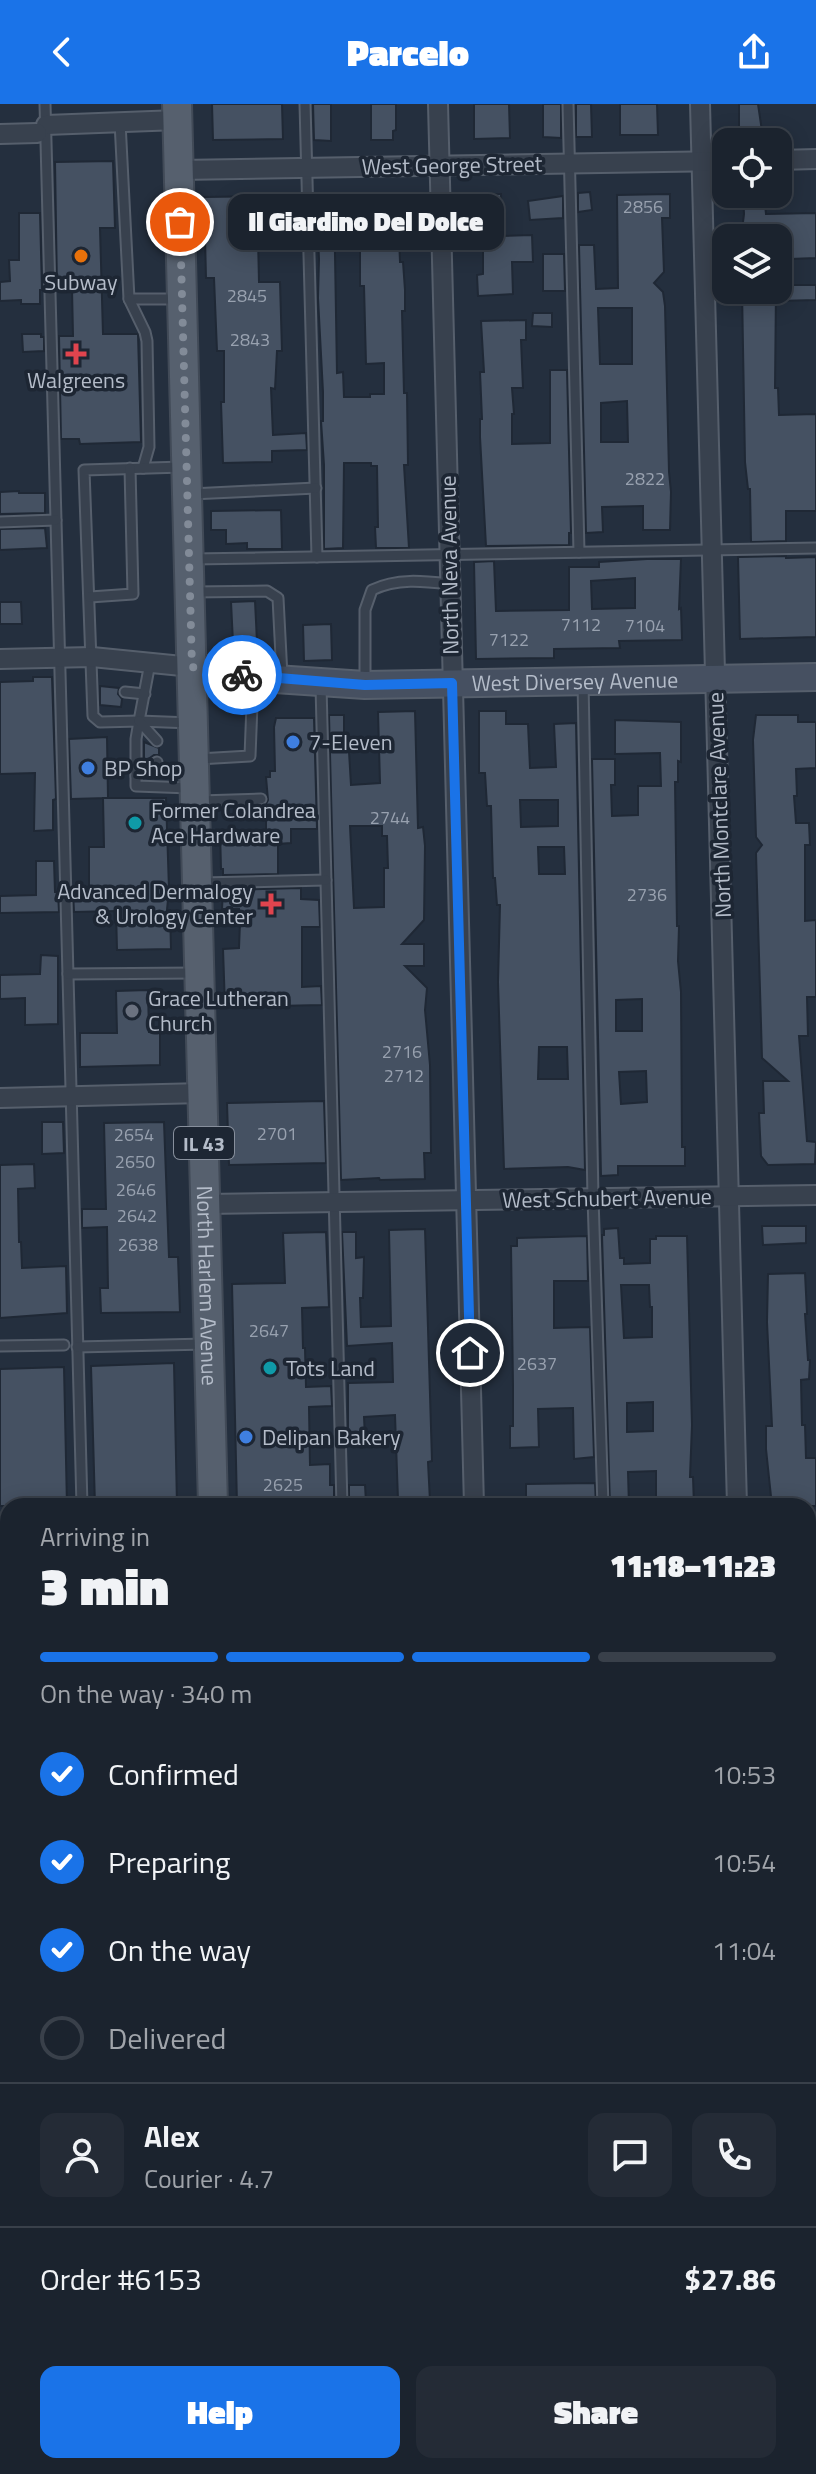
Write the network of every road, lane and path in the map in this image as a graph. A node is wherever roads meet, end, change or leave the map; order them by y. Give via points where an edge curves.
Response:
1 (45, 104) edge
2 (305, 104) edge
3 (438, 104) edge
4 (568, 104) edge
5 (700, 104) edge
6 (178, 112) edge
7 (120, 122) junction
8 (41, 129) junction
9 (0, 134) edge
10 (816, 159) edge
11 (792, 160) edge
12 (701, 162) junction
13 (712, 162) edge
14 (570, 164) junction
15 (439, 166) junction
16 (307, 168) junction
17 (179, 170) junction
18 (129, 299) junction
19 (182, 299) junction
20 (130, 468) junction
21 (143, 468) junction
22 (187, 480) junction
23 (316, 488) junction
24 (56, 520) junction
25 (0, 522) edge
26 (816, 548) edge
27 (712, 550) junction
28 (579, 552) junction
29 (448, 555) junction
30 (317, 557) junction
31 (189, 559) junction
32 (449, 584) junction
33 (190, 592) junction
34 (90, 597) junction
35 (92, 657) junction
36 (59, 658) junction
37 (0, 659) edge
38 (150, 663) junction
39 (192, 667) junction
40 (254, 676) junction
41 (816, 677) edge
42 (282, 679) junction
43 (715, 679) junction
44 (583, 681) junction
45 (321, 682) junction
46 (452, 683) junction
47 (365, 685) junction
48 (125, 692) dead end
49 (145, 694) junction
50 (139, 721) junction
51 (194, 723) junction
52 (157, 741) dead end
53 (194, 760) junction
54 (157, 762) dead end
55 (136, 776) junction
56 (195, 794) junction
57 (261, 799) dead end
58 (326, 880) junction
59 (198, 883) junction
60 (200, 973) junction
61 (68, 974) junction
62 (203, 1093) junction
63 (71, 1096) junction
64 (0, 1098) edge
65 (816, 1195) edge
66 (729, 1196) junction
67 (593, 1198) junction
68 (466, 1200) junction
69 (334, 1202) junction
70 (206, 1204) junction
71 (209, 1344) junction
72 (64, 1345) dead end
73 (0, 1346) edge
74 (77, 1347) junction
75 (82, 1498) edge
76 (213, 1498) edge
77 (342, 1498) edge
78 (474, 1498) edge
79 (603, 1498) edge
80 (737, 1498) edge

1 - 8 lane
2 - 16 lane
3 - 15 street, North Neva Avenue
4 - 14 lane
5 - 12 street, North Montclare Avenue
6 - 7 street
6 - 17 main road, North Harlem Avenue / IL 43
7 - 8 street
7 - 18 lane
8 - 9 street
8 - 24 lane
10 - 11 street
12 - 13 street, West George Street
12 - 14 street, West George Street
12 - 27 street, North Montclare Avenue
14 - 15 street, West George Street
14 - 28 lane
15 - 16 street, West George Street
15 - 29 street, North Neva Avenue
16 - 17 street, West George Street
16 - 23 lane
17 - 19 main road, North Harlem Avenue / IL 43
18 - 19 lane
18 - 21 lane via 147,341 149,447
19 - 22 main road, North Harlem Avenue / IL 43
20 - 21 lane
20 - 34 lane via 133,594
20 - 34 lane via 84,470
21 - 22 lane
22 - 23 lane
22 - 31 main road, North Harlem Avenue / IL 43
23 - 30 lane
24 - 25 lane
24 - 36 lane
26 - 27 lane
27 - 28 lane
27 - 43 street, North Montclare Avenue
28 - 29 lane
29 - 30 lane
29 - 32 street, North Neva Avenue
30 - 31 lane
31 - 33 main road, North Harlem Avenue / IL 43
32 - 46 street, North Neva Avenue
32 - 47 lane via 398,582 372,590 365,610
33 - 39 main road, North Harlem Avenue / IL 43
33 - 42 lane via 267,591 278,598
34 - 35 lane
35 - 36 street, West Diversey Avenue
35 - 38 street, West Diversey Avenue
35 - 50 lane via 97,689 93,716 100,722
36 - 37 street, West Diversey Avenue
36 - 61 lane
38 - 39 street, West Diversey Avenue
38 - 49 lane
39 - 40 main road, West Diversey Avenue
39 - 51 main road, North Harlem Avenue / IL 43
40 - 42 main road, West Diversey Avenue
40 - 53 lane via 250,756
41 - 43 main road, West Diversey Avenue
42 - 45 main road, West Diversey Avenue
43 - 44 main road, West Diversey Avenue
43 - 66 street, North Montclare Avenue
44 - 46 main road, West Diversey Avenue
44 - 67 lane
45 - 47 main road, West Diversey Avenue
45 - 58 lane
46 - 47 main road, West Diversey Avenue
46 - 68 street, North Neva Avenue
48 - 49 lane
49 - 50 lane
50 - 51 lane
50 - 52 lane
50 - 55 lane
51 - 53 main road, North Harlem Avenue / IL 43
53 - 56 main road, North Harlem Avenue / IL 43
54 - 55 lane
55 - 56 lane via 136,786
56 - 57 lane
56 - 59 main road, North Harlem Avenue / IL 43
58 - 59 lane
58 - 69 lane
59 - 60 main road, North Harlem Avenue / IL 43
60 - 61 lane
60 - 62 main road, North Harlem Avenue / IL 43
61 - 63 lane
62 - 63 street
62 - 70 main road, North Harlem Avenue / IL 43
63 - 64 street
63 - 74 lane
65 - 66 street, West Schubert Avenue
66 - 67 street, West Schubert Avenue
66 - 80 street, North Montclare Avenue
67 - 68 street, West Schubert Avenue
67 - 79 lane
68 - 69 street, West Schubert Avenue
68 - 78 street, North Neva Avenue
69 - 70 street, West Schubert Avenue
69 - 77 lane
70 - 71 main road, North Harlem Avenue / IL 43
71 - 74 lane
71 - 76 main road, North Harlem Avenue / IL 43
72 - 73 lane
74 - 75 lane

